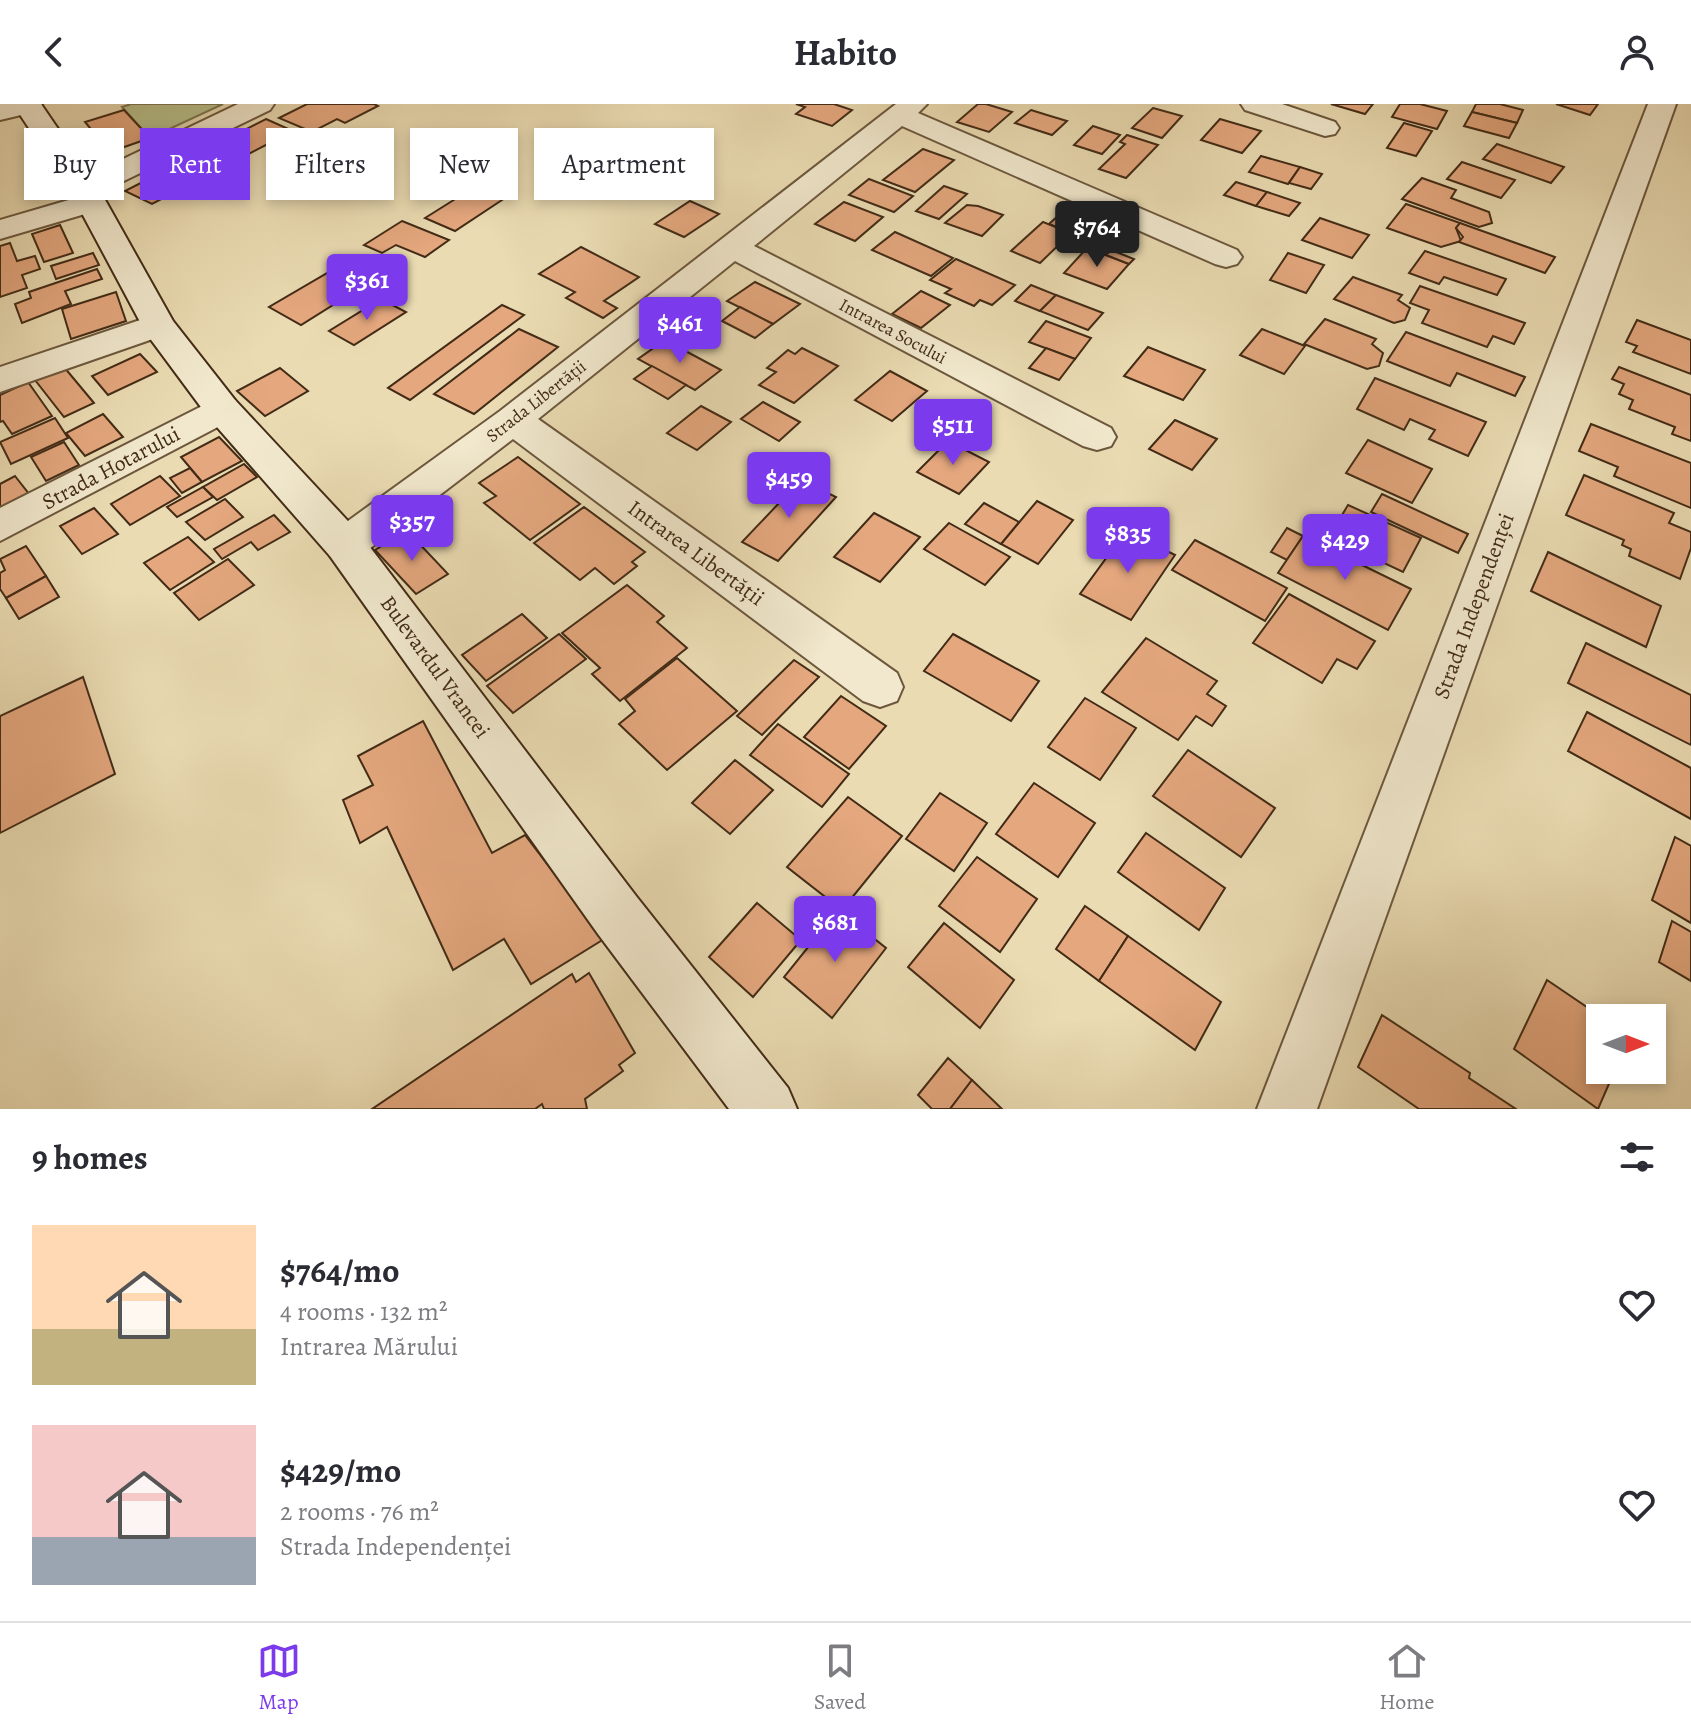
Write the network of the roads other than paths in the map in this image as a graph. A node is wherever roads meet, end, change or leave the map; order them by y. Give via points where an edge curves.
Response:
1 (28, 104) edge
2 (260, 104) edge
3 (1255, 104) edge
4 (1662, 104) edge
5 (906, 110) edge
6 (0, 112) edge
7 (43, 128) edge
8 (1325, 128) dead end
9 (124, 176) edge
10 (77, 200) edge
11 (89, 200) edge
12 (0, 230) edge
13 (732, 247) junction
14 (1226, 257) dead end
15 (158, 325) junction
16 (0, 380) edge
17 (222, 409) junction
18 (513, 420) junction
19 (1097, 437) dead end
20 (0, 526) edge
21 (345, 545) junction
22 (880, 687) dead end
23 (767, 1109) edge
24 (1287, 1109) edge

1 - 6 street
1 - 7 street, Bulevardul Vrancei
2 - 9 street
3 - 8 street
4 - 24 street, Strada Independenței
5 - 13 street, Strada Libertății
5 - 14 street
10 - 12 street
11 - 15 street, Bulevardul Vrancei
13 - 18 street, Strada Libertății
13 - 19 street, Intrarea Socului
15 - 16 street
15 - 17 street, Bulevardul Vrancei
17 - 20 street, Strada Hotarului
17 - 21 street, Bulevardul Vrancei
18 - 21 street, Strada Libertății
18 - 22 street, Intrarea Libertății
21 - 23 street, Bulevardul Vrancei

